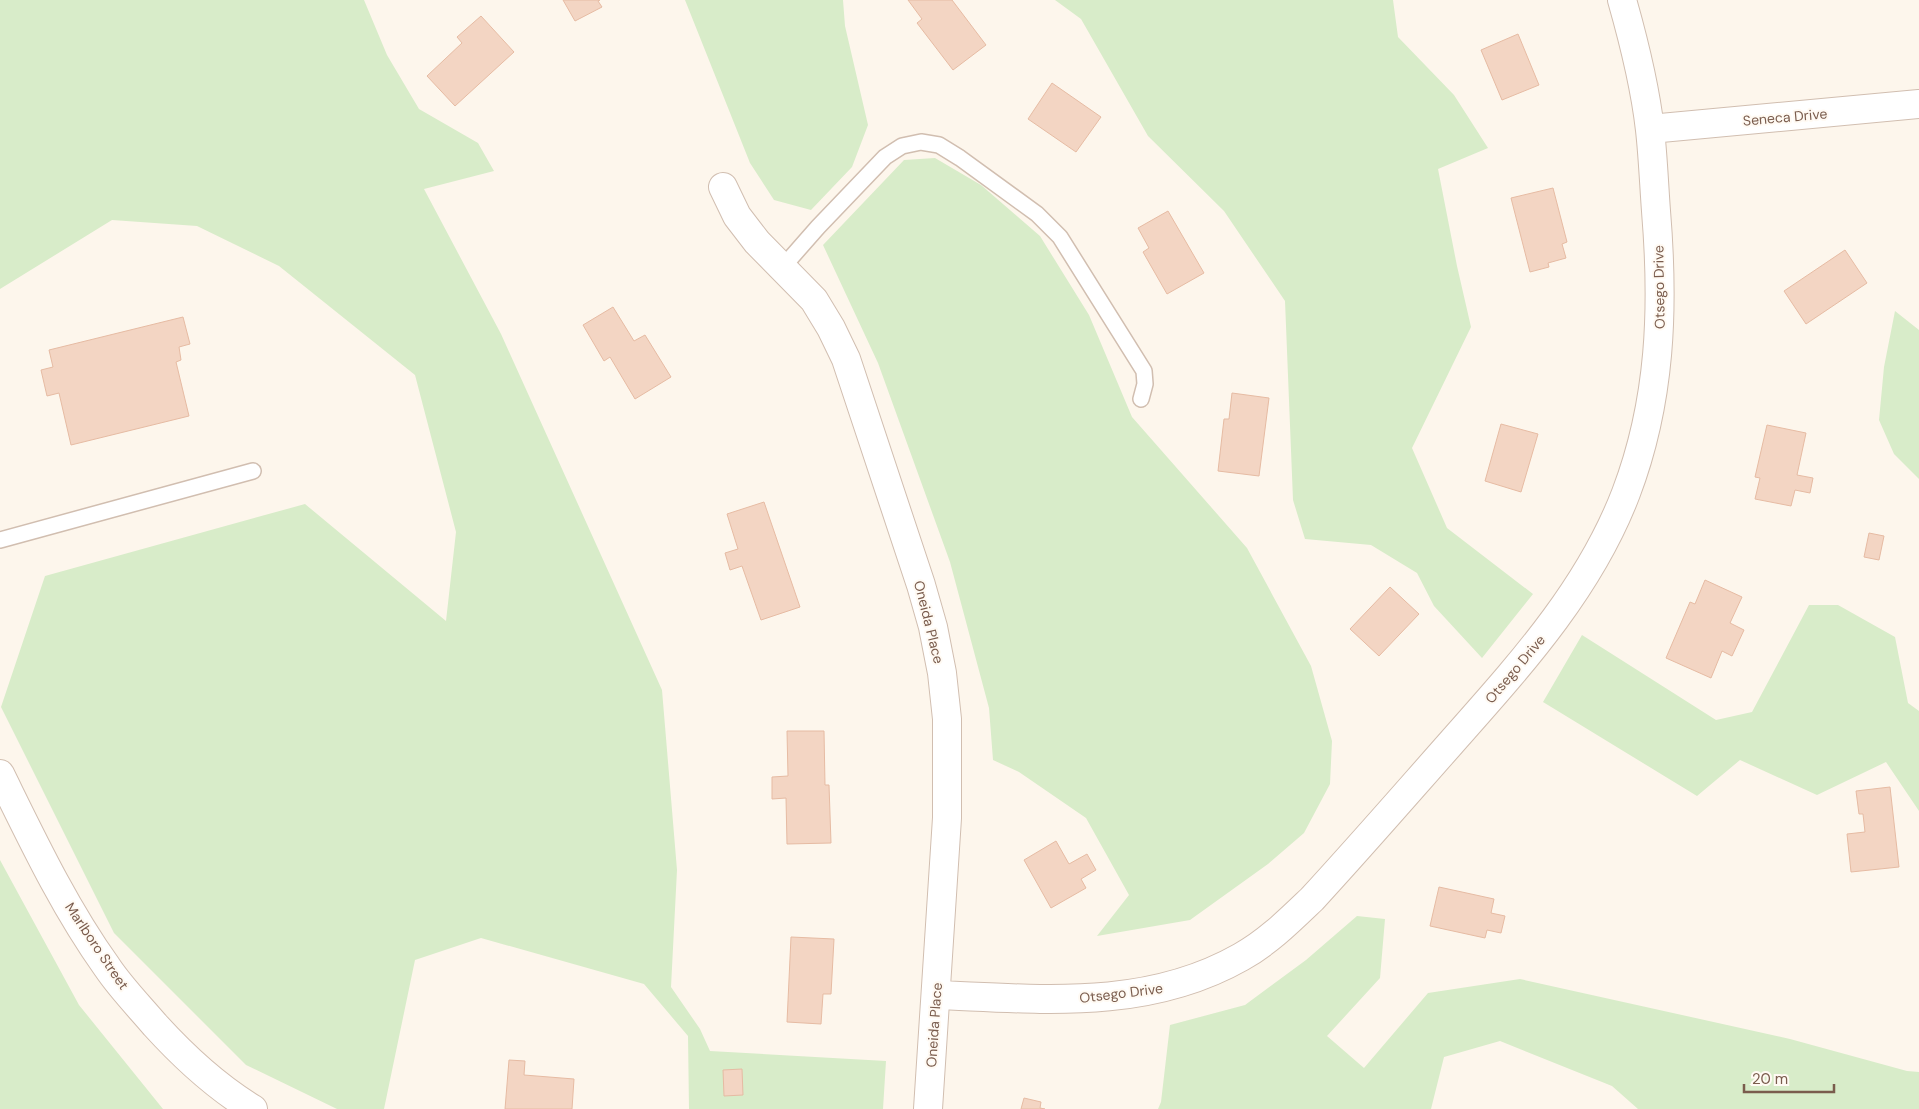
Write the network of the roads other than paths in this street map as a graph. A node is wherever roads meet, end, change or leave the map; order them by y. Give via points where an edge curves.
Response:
1 (1622, 0) edge
2 (1919, 104) edge
3 (1650, 129) junction
4 (723, 187) dead end
5 (782, 268) junction
6 (1141, 399) dead end
7 (253, 471) dead end
8 (0, 540) edge
9 (0, 774) edge
10 (936, 995) junction
11 (253, 1109) edge
12 (928, 1109) edge

1 - 3 street, Otsego Drive via 1642,79
2 - 3 street, Seneca Drive
3 - 10 street, Otsego Drive via 1659,241 1660,313 1653,392 1642,443 1626,494 1605,539 1580,584 1520,665 1312,899 1279,930 1242,956 1206,975 1168,988 1127,995 1072,999
4 - 5 street, Oneida Place via 737,216
5 - 6 lane via 884,157 911,144 939,145 1037,214 1060,237 1144,371
5 - 10 street, Oneida Place via 814,300 846,359 933,627 947,719 948,767
7 - 8 lane
9 - 11 street, Marlboro Street via 53,877 107,968 184,1057
10 - 12 street, Oneida Place

